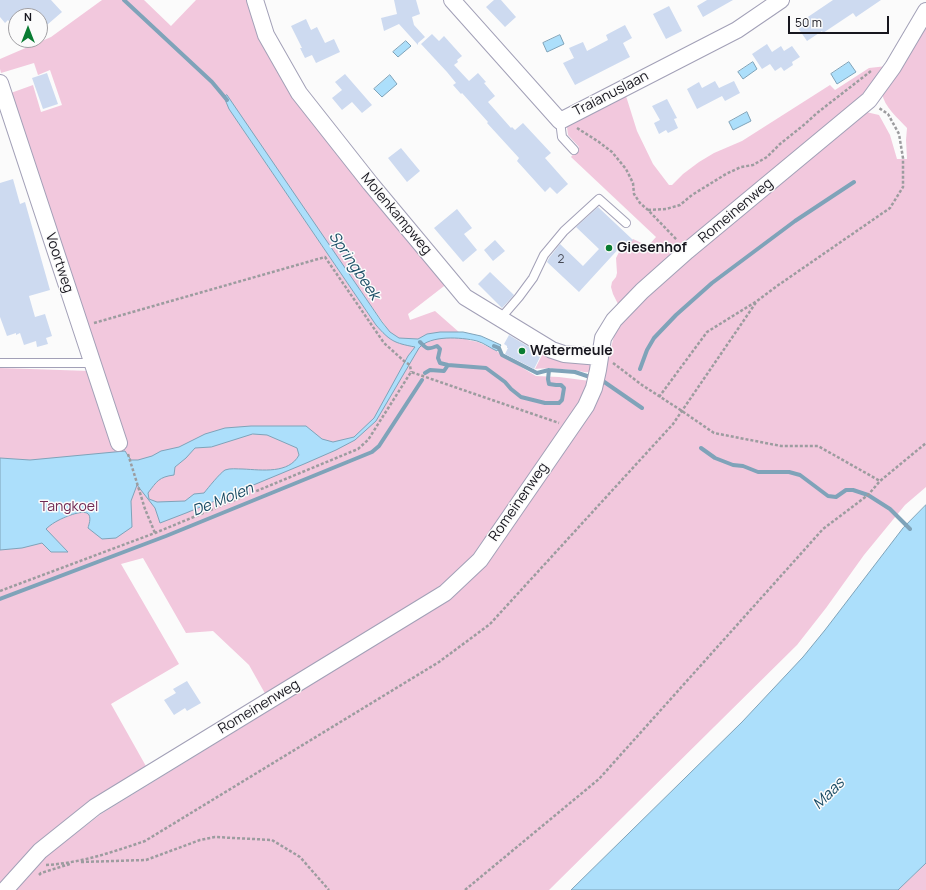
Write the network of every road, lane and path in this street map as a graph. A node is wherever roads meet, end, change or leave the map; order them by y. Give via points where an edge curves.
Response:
1 (255, 0) edge
2 (452, 0) edge
3 (781, 0) edge
4 (926, 11) edge
5 (893, 67) junction
6 (0, 83) edge
7 (869, 100) junction
8 (560, 121) junction
9 (574, 150) dead end
10 (648, 210) junction
11 (626, 223) dead end
12 (687, 251) junction
13 (757, 301) junction
14 (500, 319) junction
15 (80, 326) junction
16 (0, 363) edge
17 (92, 363) junction
18 (599, 364) junction
19 (411, 372) junction
20 (659, 397) junction
21 (682, 411) junction
22 (571, 427) junction
23 (926, 443) edge
24 (124, 449) joint
25 (880, 481) junction
26 (155, 533) junction
27 (0, 591) edge
28 (76, 862) junction
29 (31, 872) junction
30 (5, 890) edge
31 (329, 890) edge
32 (465, 890) edge

1 - 14 street, Molenkampweg via 266,35 299,93 370,183 466,297
2 - 8 street, Traianuslaan
3 - 8 street, Traianuslaan via 737,30
4 - 5 street, Romeinenweg
5 - 7 street, Romeinenweg
5 - 10 path via 880,64 766,157 726,174 680,205
6 - 15 street, Voortweg
7 - 12 street, Romeinenweg
7 - 13 path via 888,114 899,134 903,158 903,187 890,208
8 - 9 lane via 562,137
8 - 10 path via 579,129 612,152 631,178 634,194
10 - 12 path
11 - 14 lane via 600,198 564,231 544,255 533,278
12 - 18 street, Romeinenweg via 614,320 603,338
13 - 20 path via 707,332
13 - 21 path
14 - 18 street, Molenkampweg via 552,350
15 - 17 street, Voortweg
15 - 19 path via 324,257 384,343 410,365
16 - 17 lane
17 - 24 street, Voortweg
18 - 20 path via 611,362
18 - 22 street, Romeinenweg via 594,388 586,406
19 - 22 path
19 - 26 path via 368,440 358,449
20 - 21 path
21 - 25 path via 714,433 781,446 818,446
21 - 28 path via 673,424 490,624 439,662 145,841
22 - 29 street, Romeinenweg via 480,560 445,593 95,808 40,851
23 - 25 path
24 - 26 path
25 - 32 path via 868,494 822,529 599,779
26 - 27 path
28 - 29 path
28 - 29 path via 41,873
28 - 31 path via 146,860 215,837 272,840 300,858
29 - 30 street, Romeinenweg

